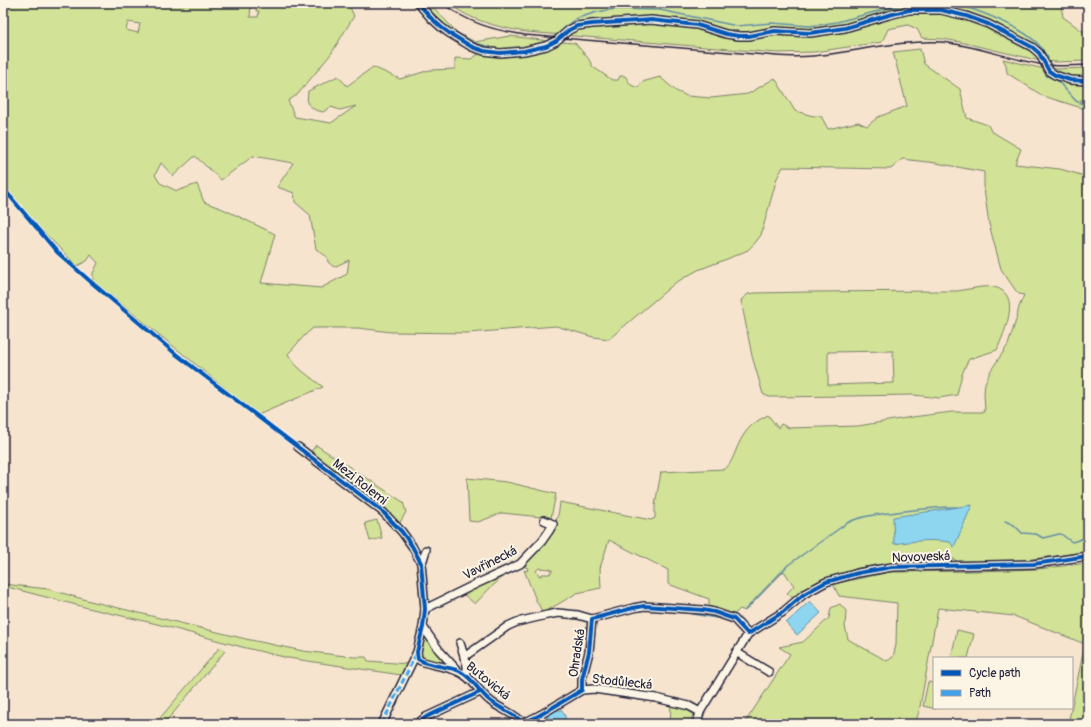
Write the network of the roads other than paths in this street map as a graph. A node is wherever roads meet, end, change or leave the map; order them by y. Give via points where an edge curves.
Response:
1 (418, 3) edge
2 (1088, 81) edge
3 (298, 447) dead end
4 (544, 520) dead end
5 (426, 550) dead end
6 (1088, 556) edge
7 (421, 563) junction
8 (425, 609) junction
9 (592, 619) junction
10 (423, 627) junction
11 (748, 634) junction
12 (460, 643) dead end
13 (417, 652) junction
14 (736, 652) junction
15 (464, 657) junction
16 (458, 671) junction
17 (769, 672) dead end
18 (467, 676) junction
19 (582, 690) junction
20 (480, 692) junction
21 (700, 712) junction
22 (540, 715) junction
23 (524, 723) edge
24 (382, 724) edge
25 (417, 724) edge
26 (540, 724) edge
27 (696, 724) edge

1 - 2 street via 449,33 472,47 500,53 546,46 569,30 592,24 651,20 744,36 775,32 810,33 846,28 909,10 941,10 988,24 1032,47 1039,53 1049,71 1055,75 1070,80
3 - 7 street, Mezi Rolemi via 383,512 402,532
4 - 8 street, Vavřinecká via 553,524 542,541 520,564
5 - 7 street
6 - 11 street, Novoveská via 1034,564 892,567 858,573 826,582 804,594 783,612
7 - 8 street, Mezi Rolemi
8 - 10 street, Mezi Rolemi
9 - 11 street via 644,606 703,610 734,619
9 - 15 street via 558,613 517,622 502,629
9 - 19 street, Ohradská
10 - 13 street, Mezi Rolemi
10 - 16 street
11 - 14 street, Novoveská
12 - 15 street
13 - 16 street, Butovická via 421,661
13 - 24 street, Mezi Rolemi
14 - 17 street
14 - 21 street, Novoveská
15 - 18 street
16 - 18 street, Butovická
18 - 20 street, Butovická
19 - 21 street, Stodůlecká via 594,689 656,698 689,706
19 - 22 street, Stodůlecká
20 - 23 street, Butovická
20 - 25 street via 426,717
21 - 27 street, Novoveská
22 - 23 street, Stodůlecká
22 - 26 street

